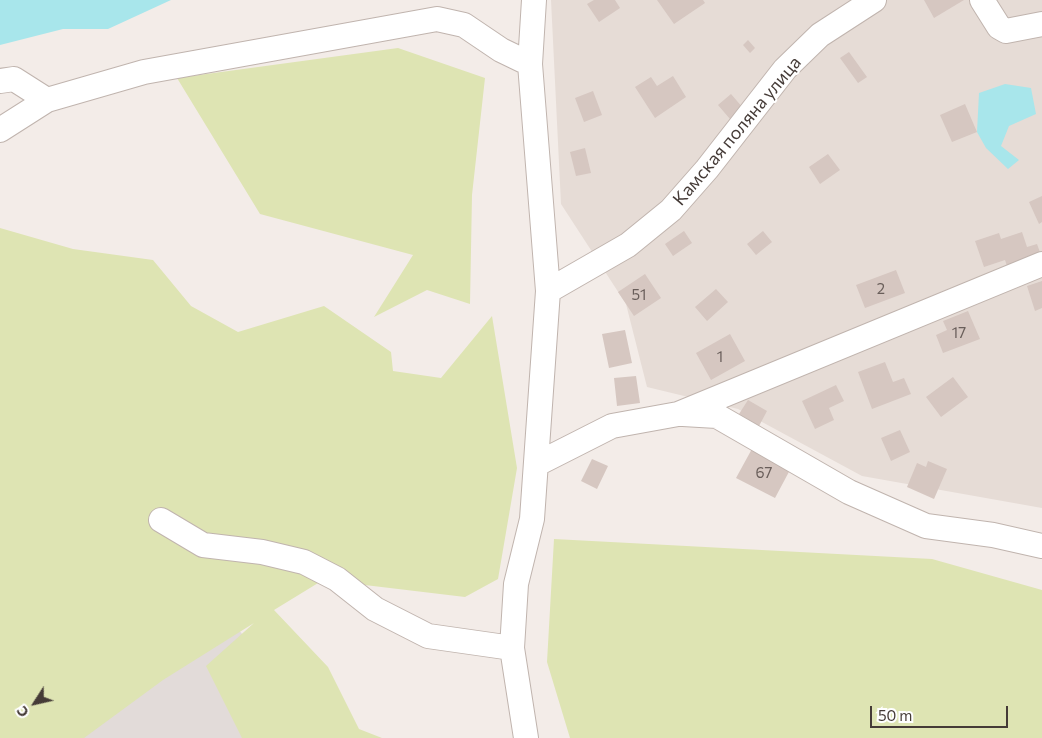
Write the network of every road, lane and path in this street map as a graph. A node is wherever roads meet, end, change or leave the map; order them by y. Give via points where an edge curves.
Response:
1 (534, 0) edge
2 (982, 0) edge
3 (858, 4) edge
4 (1042, 24) edge
5 (530, 64) junction
6 (0, 81) edge
7 (47, 100) junction
8 (0, 130) edge
9 (1042, 264) edge
10 (548, 291) junction
11 (678, 414) junction
12 (537, 464) junction
13 (161, 520) dead end
14 (1042, 546) edge
15 (512, 648) junction
16 (526, 738) edge

1 - 5 street
2 - 4 street via 999,27 1006,31
3 - 10 street, Камская поляна улица via 785,69 671,210 628,245
5 - 7 street via 501,50 464,25 437,19 144,72
5 - 10 street
6 - 7 street via 14,79
7 - 8 street
9 - 11 street
10 - 12 street
11 - 12 street via 612,426
11 - 14 street via 717,416 849,492 926,526 993,535
12 - 15 street via 532,519 516,584
13 - 15 street via 203,545 262,552 304,562 337,579 375,609 428,636
15 - 16 street

